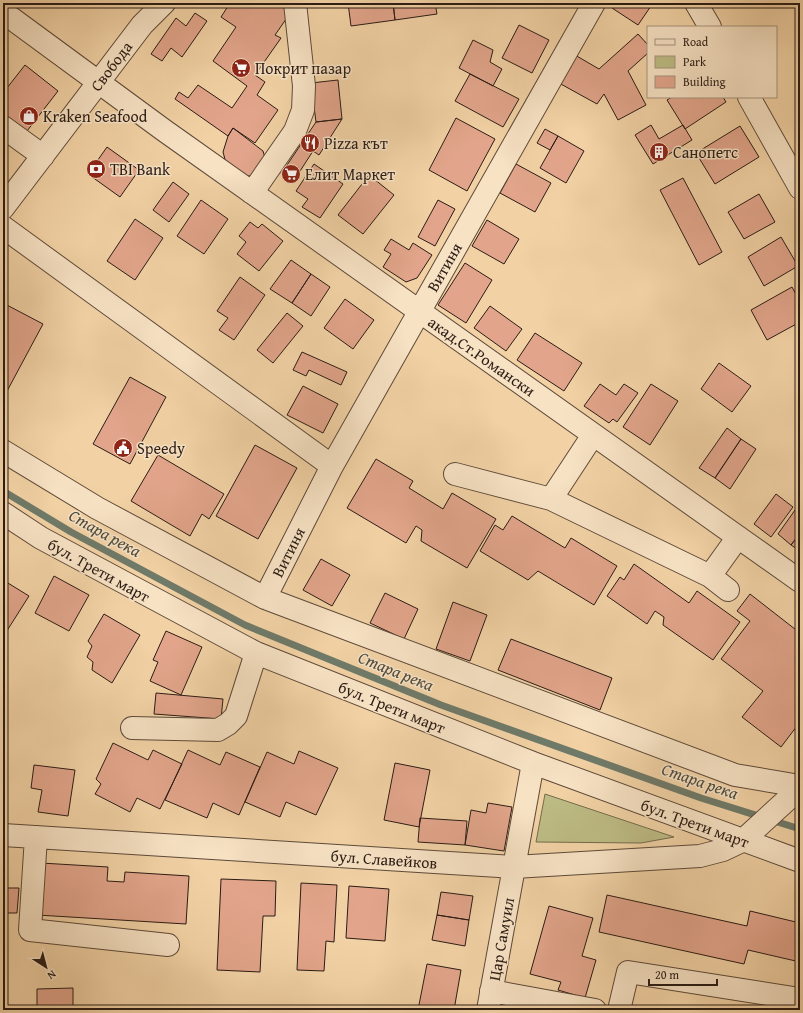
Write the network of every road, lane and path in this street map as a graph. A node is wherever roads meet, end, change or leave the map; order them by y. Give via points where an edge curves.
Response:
1 (164, 3) edge
2 (295, 3) edge
3 (594, 3) edge
4 (696, 3) edge
5 (3, 12) edge
6 (709, 26) edge
7 (98, 82) junction
8 (750, 98) edge
9 (3, 127) edge
10 (43, 156) junction
11 (800, 188) edge
12 (252, 193) junction
13 (3, 208) edge
14 (3, 227) edge
15 (419, 312) junction
16 (593, 435) junction
17 (3, 451) edge
18 (332, 466) junction
19 (455, 474) dead end
20 (551, 499) junction
21 (3, 513) edge
22 (738, 537) junction
23 (710, 576) junction
24 (800, 581) edge
25 (728, 590) dead end
26 (265, 598) junction
27 (256, 653) junction
28 (132, 728) dead end
29 (533, 763) junction
30 (800, 787) edge
31 (749, 834) junction
32 (3, 835) edge
33 (36, 837) junction
34 (800, 861) edge
35 (514, 867) junction
36 (168, 945) dead end
37 (800, 999) edge
38 (490, 1000) edge
39 (595, 1010) edge
40 (619, 1010) edge

1 - 7 street, Свобода via 142,25
2 - 12 street via 304,86 302,110 296,132
3 - 15 street, Витиня
4 - 6 street
5 - 7 street, акад.Ст.Романски
7 - 10 street, Свобода
7 - 12 street, акад.Ст.Романски
8 - 11 street
9 - 10 street
10 - 13 street, Свобода
12 - 15 street, акад.Ст.Романски
14 - 18 street
15 - 16 street, акад.Ст.Романски
15 - 18 street, Витиня
16 - 20 street
16 - 22 street, акад.Ст.Романски
17 - 26 street via 97,508
18 - 26 street, Витиня
19 - 20 street
20 - 23 street
21 - 27 street, бул. Трети март via 41,538
22 - 23 street
22 - 24 street, акад.Ст.Романски
23 - 25 street
26 - 30 street via 735,775
27 - 28 street via 236,716 228,724 218,730
27 - 29 street, бул. Трети март
29 - 31 street, бул. Трети март
29 - 35 street, Цар Самуил
30 - 31 street, бул. Славейков
31 - 34 street, бул. Трети март
31 - 35 street, бул. Славейков via 723,850 700,856
32 - 33 street, бул. Славейков
33 - 35 street, бул. Славейков
33 - 36 street via 30,930
35 - 38 street, Цар Самуил
37 - 40 street via 628,972
38 - 39 street

